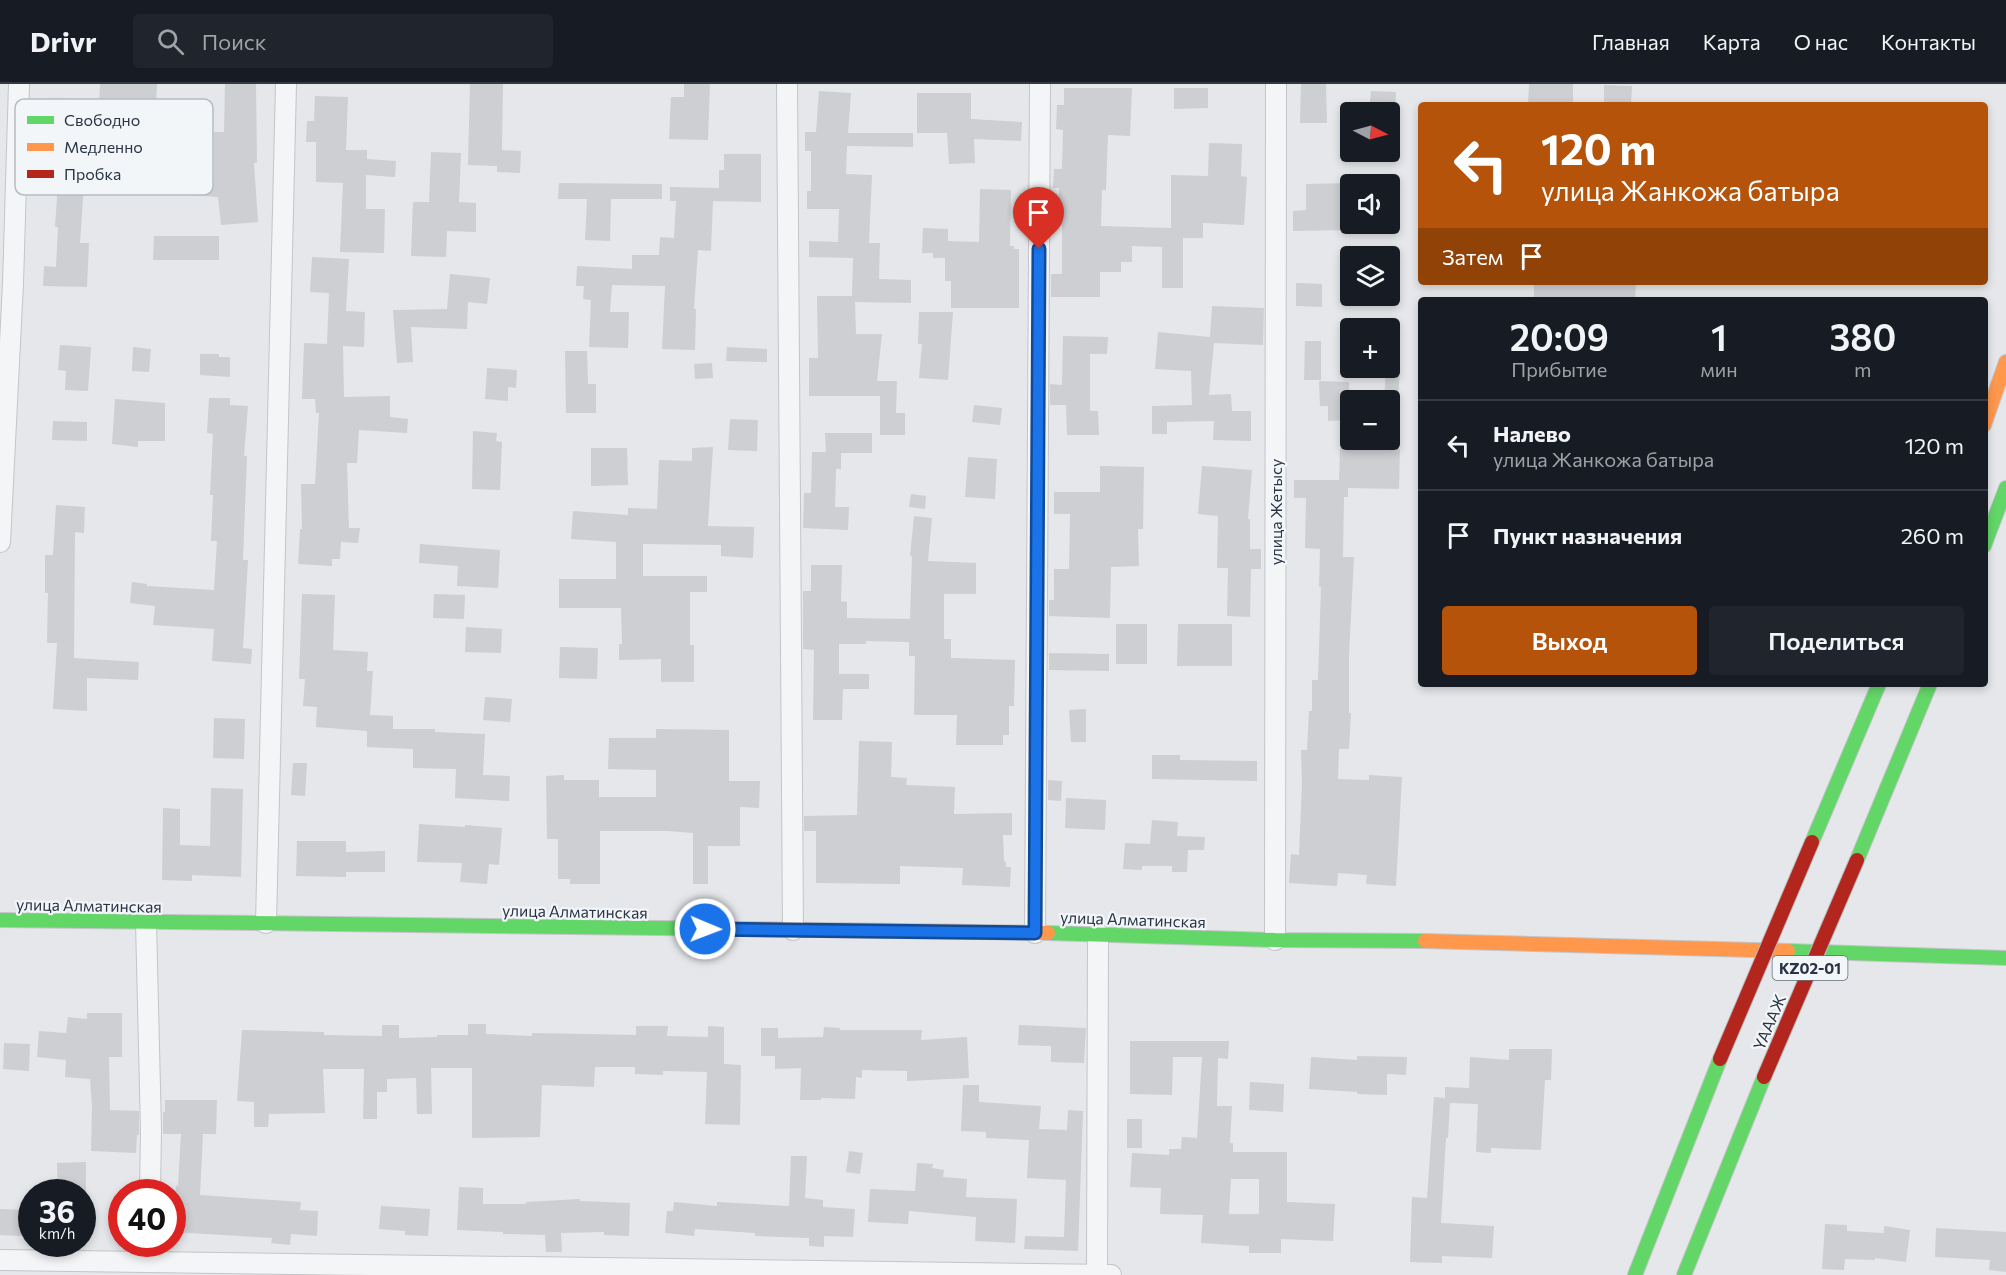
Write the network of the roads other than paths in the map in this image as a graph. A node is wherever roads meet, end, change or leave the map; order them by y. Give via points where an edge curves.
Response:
1 (18, 84) edge
2 (286, 84) edge
3 (787, 84) edge
4 (1040, 84) edge
5 (1275, 84) edge
6 (17, 99) edge
7 (15, 138) edge
8 (7, 283) edge
9 (2006, 362) edge
10 (1988, 414) edge
11 (2006, 488) edge
12 (1988, 535) edge
13 (0, 542) edge
14 (1878, 687) edge
15 (1929, 687) edge
16 (0, 920) edge
17 (146, 922) junction
18 (266, 923) junction
19 (793, 930) junction
20 (1035, 933) junction
21 (1098, 934) junction
22 (1275, 940) junction
23 (2006, 958) edge
24 (150, 1179) edge
25 (0, 1260) edge
26 (149, 1260) edge
27 (1097, 1275) edge
28 (1111, 1275) edge
29 (1635, 1275) edge
30 (1684, 1275) edge

1 - 6 street
2 - 18 street
3 - 19 street
4 - 20 street
5 - 22 street, улица Жетысу
7 - 8 street
8 - 13 street
9 - 10 main road
11 - 12 main road
14 - 29 main road, ҮАААЖ / KZ02-01, bridge via 1720,1059
15 - 30 main road, ҮАААЖ / KZ02-01, bridge
16 - 17 main road, улица Алматинская
17 - 18 main road, улица Алматинская
17 - 24 street
18 - 19 main road, улица Алматинская
19 - 20 main road, улица Алматинская
20 - 21 main road, улица Алматинская
21 - 22 main road, улица Алматинская
21 - 27 street
22 - 23 main road, улица Алматинская
25 - 26 street
26 - 27 street
27 - 28 street

